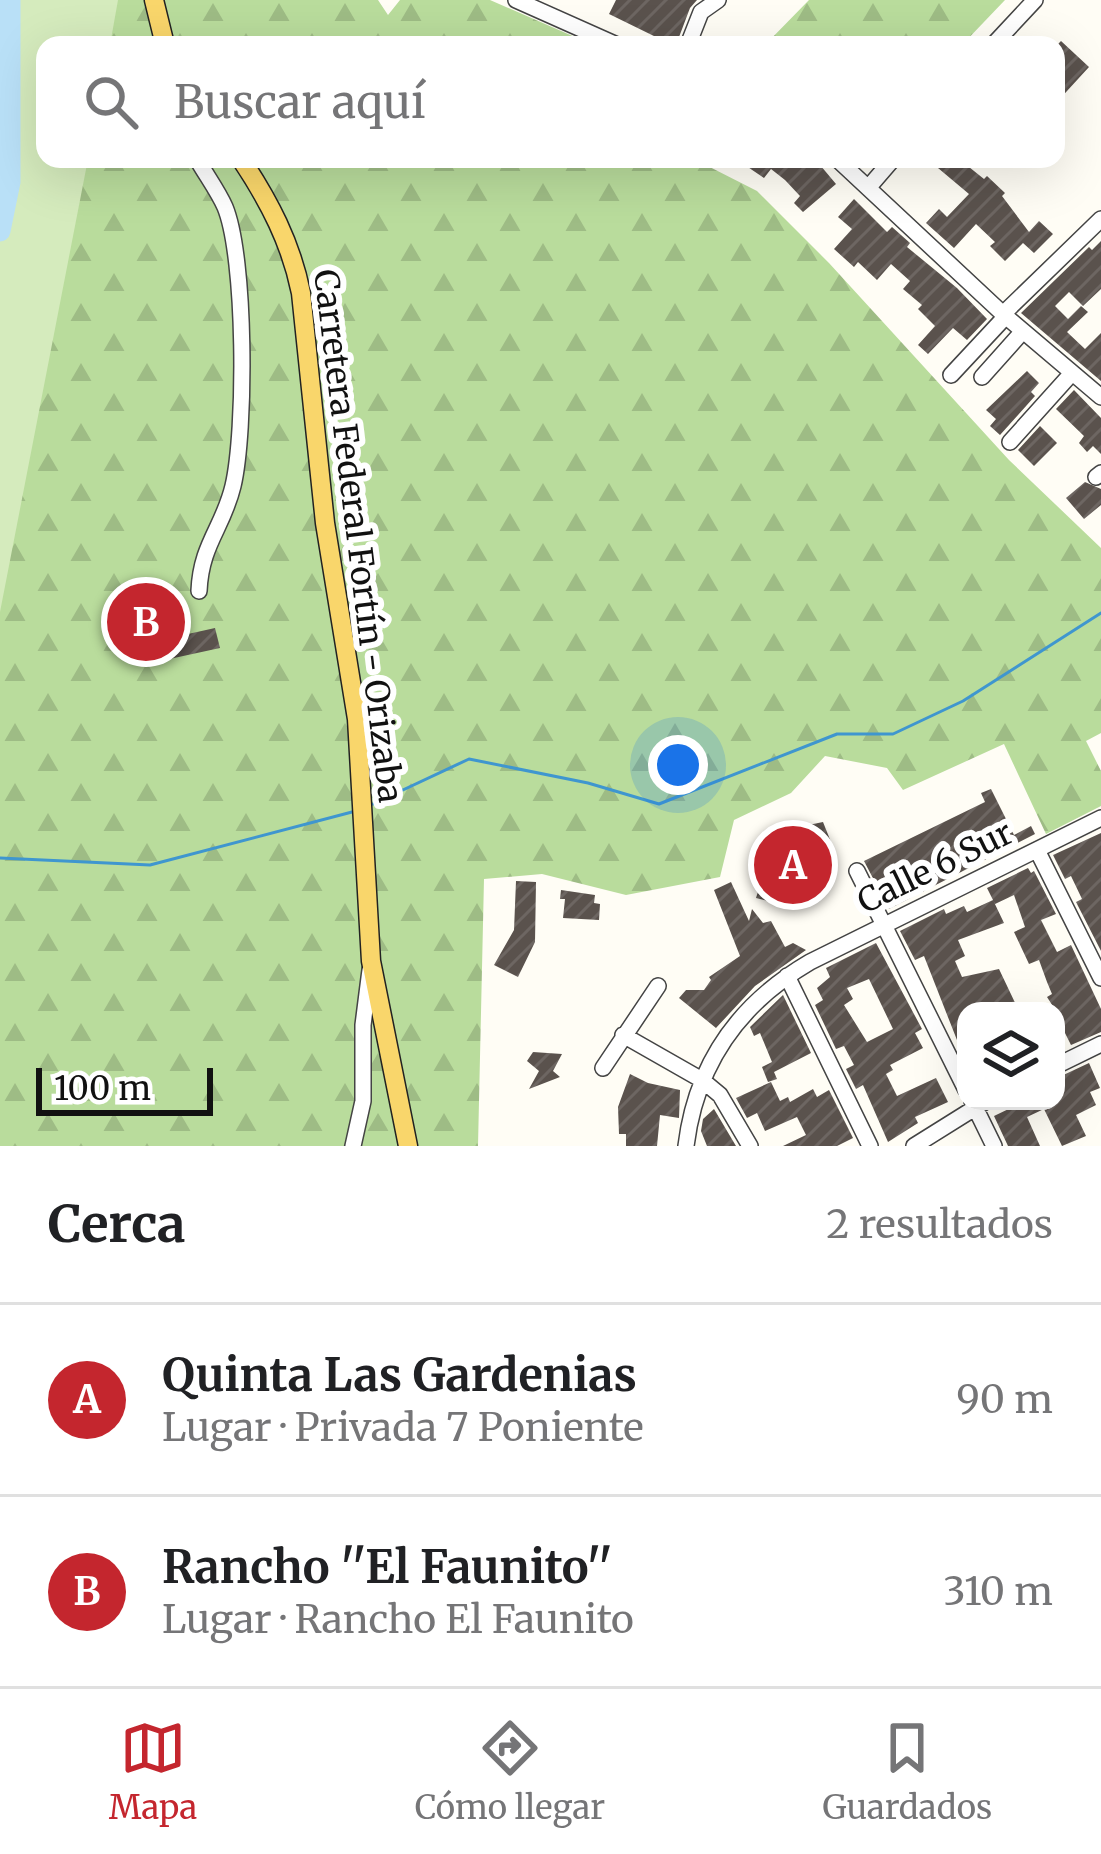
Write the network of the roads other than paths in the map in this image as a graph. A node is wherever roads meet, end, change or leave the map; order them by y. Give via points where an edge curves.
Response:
1 (154, 0) edge
2 (516, 0) edge
3 (718, 0) edge
4 (1035, 0) edge
5 (161, 36) edge
6 (597, 36) edge
7 (692, 36) edge
8 (1001, 36) edge
9 (202, 168) edge
10 (246, 168) edge
11 (847, 168) edge
12 (885, 168) edge
13 (868, 188) junction
14 (1101, 219) edge
15 (1005, 315) junction
16 (1023, 331) junction
17 (1072, 373) junction
18 (951, 376) dead end
19 (982, 377) dead end
20 (1101, 397) edge
21 (1010, 442) dead end
22 (199, 591) dead end
23 (1101, 818) edge
24 (1037, 850) junction
25 (857, 871) dead end
26 (886, 925) junction
27 (371, 961) junction
28 (787, 976) junction
29 (1101, 978) edge
30 (658, 986) dead end
31 (623, 1036) junction
32 (1101, 1044) edge
33 (1065, 1062) edge
34 (603, 1068) dead end
35 (957, 1071) edge
36 (702, 1080) junction
37 (967, 1110) edge
38 (980, 1110) edge
39 (353, 1146) edge
40 (408, 1146) edge
41 (686, 1146) edge
42 (750, 1146) edge
43 (870, 1146) edge
44 (914, 1146) edge
45 (994, 1146) edge

1 - 5 main road
2 - 6 street
3 - 7 street via 701,12
4 - 8 street
9 - 22 street via 234,237 241,392 239,459 201,560
10 - 27 main road, Carretera Federal Fortín - Orizaba via 279,224 302,293 325,524 357,719
11 - 13 street
12 - 13 street
13 - 15 street
14 - 15 street
15 - 16 street
15 - 18 street
16 - 17 street
16 - 19 street
17 - 20 street
17 - 21 street
23 - 24 street, Calle 6 Sur
24 - 26 street, Calle 6 Sur
24 - 29 street
25 - 26 street
26 - 28 street, Calle 6 Sur
26 - 35 street
27 - 39 street
27 - 40 main road, Carretera Federal Fortín - Orizaba
28 - 36 street, Calle 6 Sur via 738,1020
28 - 43 street
30 - 31 street
31 - 34 street
31 - 36 street
32 - 33 street
36 - 41 street, Calle 6 Sur
36 - 42 street
37 - 44 street
38 - 45 street

